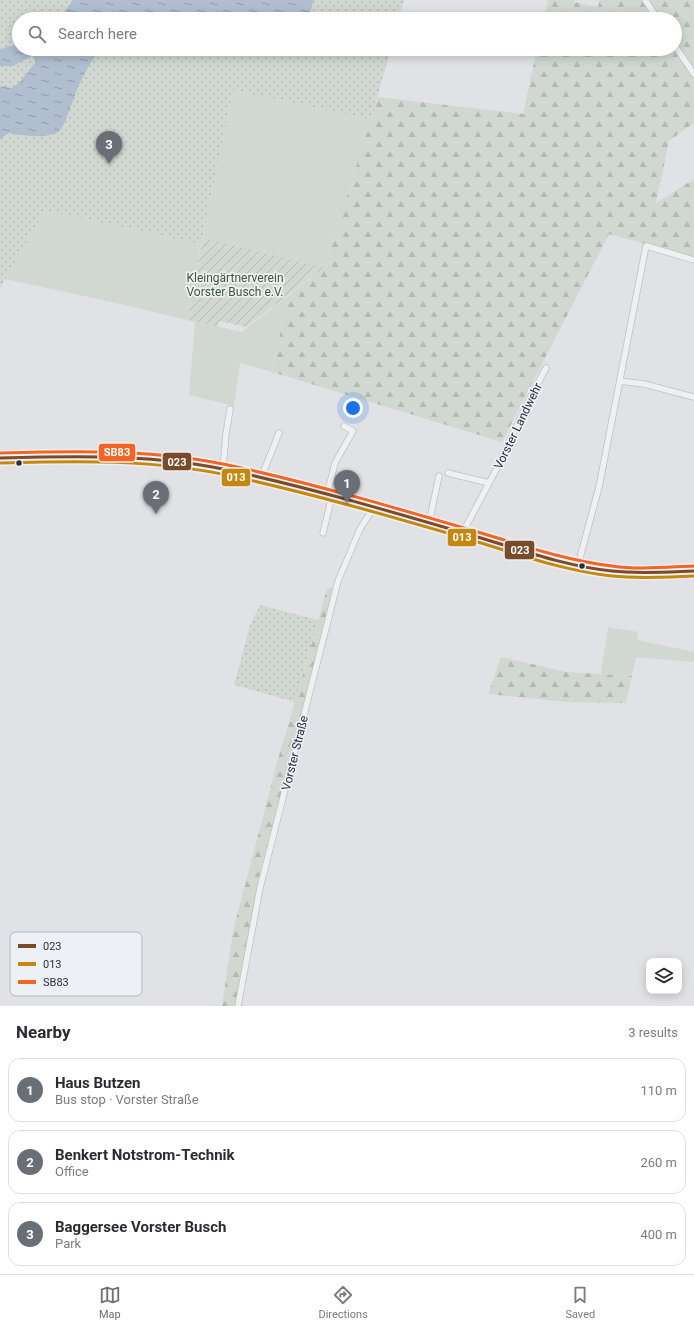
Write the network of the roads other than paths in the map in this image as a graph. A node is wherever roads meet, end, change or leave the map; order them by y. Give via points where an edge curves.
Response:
1 (645, 0) edge
2 (653, 12) edge
3 (682, 56) edge
4 (694, 74) edge
5 (694, 260) edge
6 (546, 368) dead end
7 (620, 380) junction
8 (694, 397) edge
9 (230, 409) dead end
10 (344, 426) dead end
11 (279, 433) dead end
12 (0, 458) edge
13 (223, 469) junction
14 (448, 472) dead end
15 (439, 476) dead end
16 (261, 478) junction
17 (489, 483) junction
18 (330, 495) junction
19 (374, 507) junction
20 (429, 523) junction
21 (462, 532) junction
22 (323, 533) dead end
23 (578, 565) junction
24 (694, 571) edge
25 (238, 1006) edge

1 - 2 street
3 - 4 street
5 - 7 street via 646,246
6 - 17 street, Vorster Landwehr
7 - 8 street
7 - 23 street via 599,487
9 - 13 street
10 - 18 street via 353,431 335,463
11 - 16 street
12 - 13 main road via 140,458
13 - 16 main road
14 - 17 street, Vorster Landwehr
15 - 20 street
16 - 18 main road
17 - 21 street, Vorster Landwehr
18 - 19 main road
18 - 22 street
19 - 20 main road
19 - 25 street, Vorster Straße via 360,529 338,581 260,888
20 - 21 main road
21 - 23 main road
23 - 24 main road via 635,572

